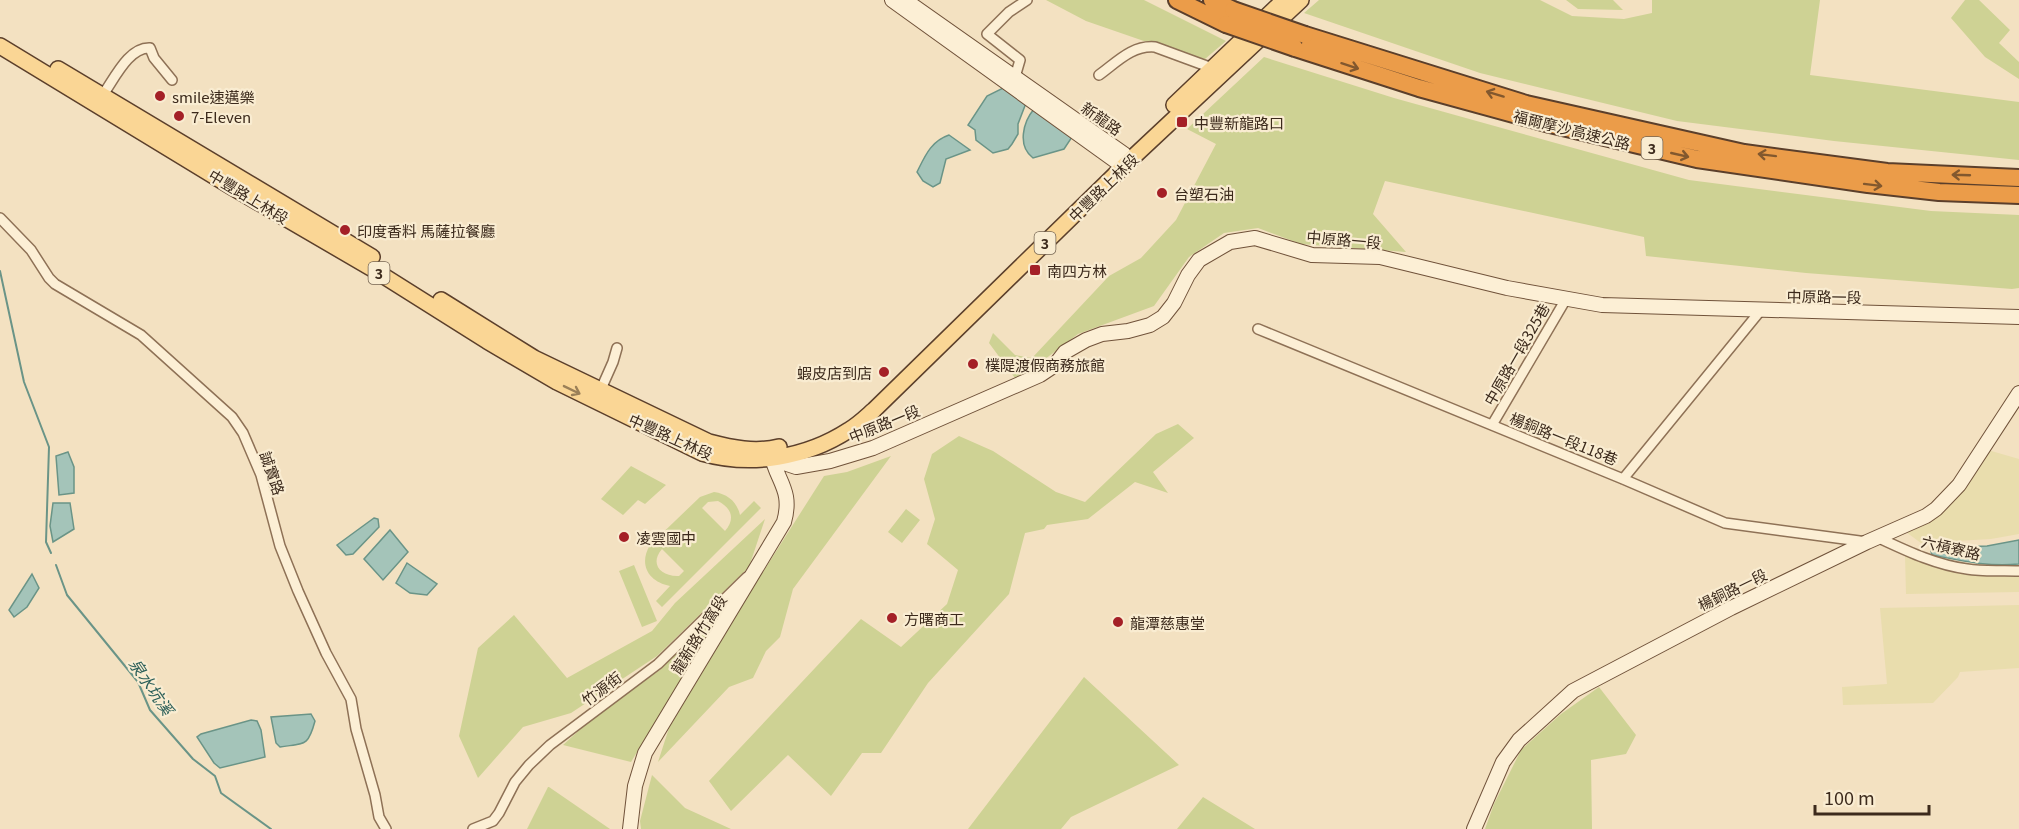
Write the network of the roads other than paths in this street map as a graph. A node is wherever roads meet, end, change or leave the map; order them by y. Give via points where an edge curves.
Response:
1 (892, 0) edge
2 (905, 0) edge
3 (1027, 0) edge
4 (1177, 0) edge
5 (1212, 0) edge
6 (1284, 0) edge
7 (1301, 0) edge
8 (1229, 17) junction
9 (0, 35) edge
10 (1300, 41) junction
11 (0, 46) edge
12 (1212, 68) junction
13 (1099, 75) dead end
14 (1015, 77) junction
15 (172, 80) dead end
16 (102, 96) junction
17 (1123, 159) junction
18 (2019, 178) edge
19 (2019, 195) edge
20 (0, 218) edge
21 (1566, 299) junction
22 (1761, 310) junction
23 (2019, 317) edge
24 (1258, 329) dead end
25 (617, 348) dead end
26 (601, 389) junction
27 (2019, 393) edge
28 (1492, 425) junction
29 (771, 454) junction
30 (1623, 478) junction
31 (1873, 540) junction
32 (2019, 571) edge
33 (753, 572) junction
34 (386, 829) edge
35 (473, 829) edge
36 (630, 829) edge
37 (1474, 829) edge

1 - 17 street, 新龍路
2 - 14 street, 新龍路
3 - 14 street via 987,34 1020,60
4 - 8 highway, 福爾摩沙高速公路 / 3
5 - 8 highway, 福爾摩沙高速公路 / 3
6 - 12 main road, 中豐路上林段 / 3
7 - 17 main road, 中豐路上林段 / 3
8 - 10 highway, 福爾摩沙高速公路 / 3, bridge
9 - 16 main road, 中豐路上林段 / 3
18 -> 10 highway, 福爾摩沙高速公路 / 3 via 1887,172 1744,153 1526,104
10 -> 19 highway, 福爾摩沙高速公路 / 3 via 1419,88 1697,159 1939,192
11 -> 29 main road, 中豐路上林段 / 3 via 557,382 702,453 750,461
12 - 13 street via 1146,46 1132,50
12 - 17 main road, 中豐路上林段 / 3
14 - 17 street, 新龍路
15 - 16 street via 146,47 133,53
16 - 26 main road, 中豐路上林段 / 3 via 534,358
17 - 29 main road, 中豐路上林段 / 3 via 866,417 850,430 803,451
20 - 34 street, 誠實路 via 31,250 48,278 141,336 232,417 243,433 261,475 280,546 321,643 351,699 379,817
21 - 22 street, 中原路一段 via 1602,305
21 - 28 street, 中原路一段325巷
21 - 29 street, 中原路一段 via 1380,257 1312,255 1255,238 1230,242 1199,260 1174,303 1150,325 1086,340 1065,352 1040,375 873,448 796,467
22 - 23 street, 中原路一段
22 - 30 street
24 - 28 street, 楊銅路一段118巷
25 - 26 street
26 - 29 main road, 中豐路上林段 / 3 via 709,442
27 - 31 street, 楊銅路一段 via 1959,484 1941,504 1926,516
28 - 30 street, 楊銅路一段118巷
29 - 33 street, 龍新路竹窩段 via 783,482 788,510
30 - 31 street, 楊銅路一段118巷 via 1725,524
31 - 32 street, 六槓寮路 via 1951,566
31 - 37 street, 楊銅路一段 via 1698,624 1573,691 1520,740 1503,762
33 - 35 street, 竹源街 via 658,664 529,765 514,782 493,821
33 - 36 street, 龍新路竹窩段 via 645,753 635,786

